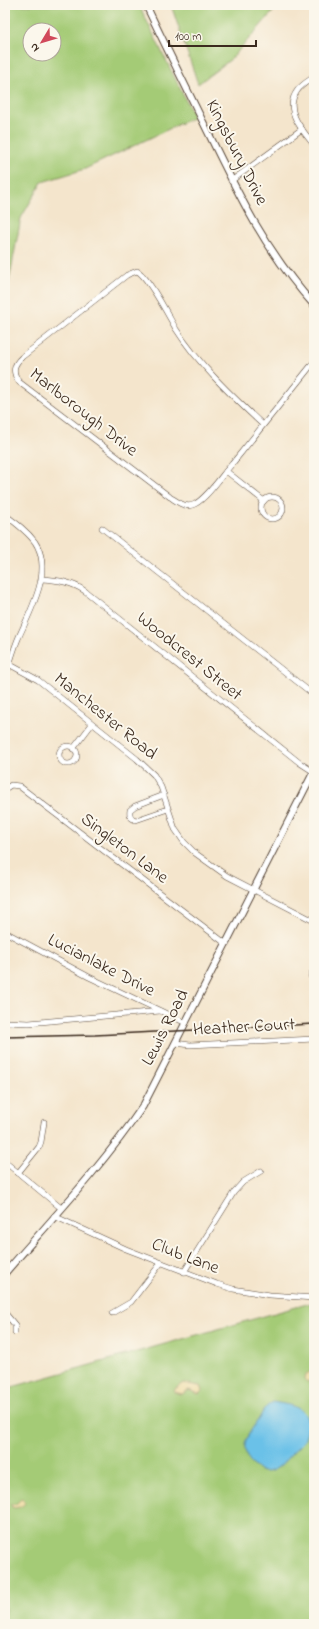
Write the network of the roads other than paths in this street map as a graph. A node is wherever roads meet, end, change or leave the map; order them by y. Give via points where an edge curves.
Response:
1 (146, 5) edge
2 (314, 77) edge
3 (302, 129) junction
4 (314, 145) edge
5 (232, 181) junction
6 (314, 305) edge
7 (314, 362) edge
8 (263, 425) junction
9 (226, 471) junction
10 (264, 501) junction
11 (5, 515) edge
12 (102, 528) dead end
13 (42, 579) junction
14 (7, 664) edge
15 (5, 676) edge
16 (314, 695) edge
17 (92, 724) junction
18 (73, 749) dead end
19 (314, 772) edge
20 (5, 789) edge
21 (164, 795) junction
22 (168, 809) junction
23 (253, 891) junction
24 (314, 921) edge
25 (5, 932) edge
26 (226, 943) junction
27 (314, 969) edge
28 (311, 976) dead end
29 (161, 1011) junction
30 (5, 1022) edge
31 (186, 1023) junction
32 (314, 1038) edge
33 (176, 1043) junction
34 (44, 1122) dead end
35 (5, 1162) edge
36 (261, 1170) dead end
37 (18, 1173) junction
38 (61, 1208) junction
39 (54, 1216) junction
40 (161, 1263) junction
41 (184, 1272) junction
42 (5, 1273) edge
43 (314, 1298) edge
44 (5, 1313) edge
45 (112, 1313) dead end
46 (15, 1332) dead end

1 - 5 street, Kingsbury Drive
2 - 3 street via 298,89 294,97 293,112
3 - 4 street
3 - 5 street
5 - 6 street, Kingsbury Drive via 244,207 279,262
7 - 8 street, Marlborough Drive
8 - 9 street, Marlborough Drive
8 - 9 street, Marlborough Drive via 199,360 180,336 146,279 137,271 127,275 16,363 14,374 19,382 182,505 192,506 199,502
9 - 10 street
10 - 10 street via 264,515 272,519 280,515 283,507 279,499 270,497
11 - 13 street via 26,531 35,542 40,554
12 - 16 street
13 - 14 street via 38,594
13 - 19 street, Woodcrest Street via 78,586
14 - 15 street
14 - 17 street, Manchester Road via 38,680
17 - 18 street
17 - 21 street, Manchester Road via 154,774
19 - 23 street, Lewis Road
20 - 26 street, Singleton Lane via 19,786
21 - 22 street, Manchester Road
21 - 22 street via 132,808 129,815 136,820
22 - 23 street, Manchester Road via 175,829 189,848 227,876
23 - 24 street, Manchester Road
23 - 26 street, Lewis Road
25 - 29 street, Lucianlake Drive via 89,977
26 - 31 street, Lewis Road
27 - 28 street
29 - 30 street via 29,1023
29 - 31 street, Lucianlake Drive
31 - 33 street, Lewis Road
32 - 33 street, Heather Court via 190,1045
33 - 38 street, Lewis Road via 130,1126
34 - 37 street via 39,1147
35 - 37 street
36 - 41 street via 234,1192
37 - 38 street
38 - 39 street, Lewis Road
39 - 40 street, Club Lane
39 - 42 street, Lewis Road
40 - 41 street, Club Lane
40 - 45 street via 131,1302
41 - 43 street, Club Lane via 233,1288 270,1295
44 - 46 street via 16,1325

